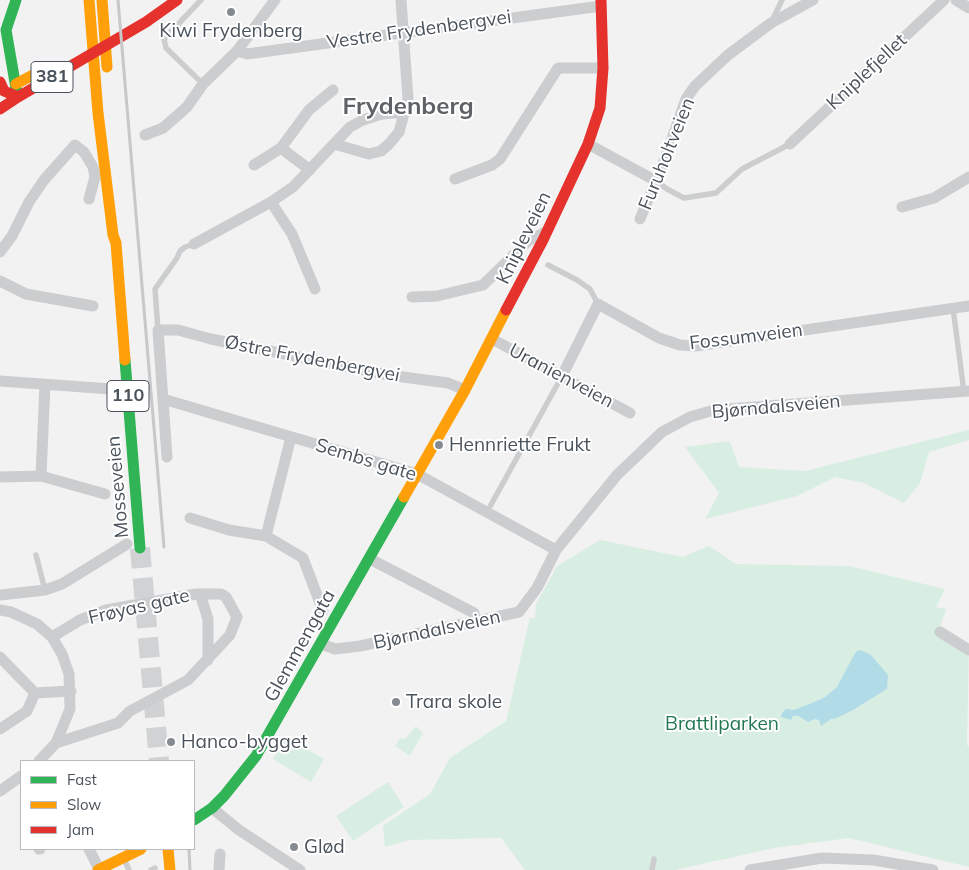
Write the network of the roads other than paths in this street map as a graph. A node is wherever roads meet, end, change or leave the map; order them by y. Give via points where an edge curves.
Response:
1 (10, 0) edge
2 (16, 0) edge
3 (88, 0) edge
4 (102, 0) edge
5 (177, 0) edge
6 (201, 0) edge
7 (275, 0) edge
8 (401, 0) edge
9 (782, 0) edge
10 (813, 0) edge
11 (944, 0) edge
12 (956, 0) edge
13 (601, 3) edge
14 (969, 8) edge
15 (771, 23) junction
16 (0, 30) edge
17 (404, 33) junction
18 (112, 40) junction
19 (237, 51) junction
20 (10, 58) junction
21 (56, 63) junction
22 (603, 68) junction
23 (108, 78) dead end
24 (16, 84) junction
25 (203, 84) junction
26 (1, 89) edge
27 (333, 90) dead end
28 (18, 97) junction
29 (109, 104) dead end
30 (0, 110) edge
31 (406, 112) junction
32 (145, 135) dead end
33 (334, 144) junction
34 (588, 144) junction
35 (790, 144) joint
36 (281, 148) junction
37 (254, 165) dead end
38 (310, 170) junction
39 (969, 177) edge
40 (456, 179) dead end
41 (656, 181) junction
42 (90, 199) dead end
43 (271, 202) junction
44 (902, 207) dead end
45 (640, 219) dead end
46 (548, 231) junction
47 (116, 243) junction
48 (194, 244) joint
49 (0, 252) edge
50 (548, 265) dead end
51 (0, 280) edge
52 (315, 289) dead end
53 (412, 297) dead end
54 (598, 304) junction
55 (93, 306) dead end
56 (969, 306) edge
57 (953, 308) junction
58 (158, 330) junction
59 (492, 339) junction
60 (562, 376) junction
61 (0, 381) edge
62 (45, 384) junction
63 (111, 389) dead end
64 (465, 390) junction
65 (966, 392) edge
66 (163, 399) junction
67 (630, 413) dead end
68 (291, 438) junction
69 (166, 457) dead end
70 (417, 474) junction
71 (41, 476) junction
72 (0, 477) edge
73 (106, 494) dead end
74 (487, 512) junction
75 (190, 518) dead end
76 (266, 536) junction
77 (126, 544) dead end
78 (140, 548) tunnel mouth
79 (556, 550) junction
80 (36, 555) dead end
81 (370, 558) junction
82 (45, 590) junction
83 (200, 594) junction
84 (0, 595) edge
85 (0, 610) edge
86 (323, 611) dead end
87 (475, 621) junction
88 (940, 632) dead end
89 (52, 637) junction
90 (321, 644) junction
91 (969, 650) edge
92 (0, 657) edge
93 (208, 660) junction
94 (0, 667) edge
95 (18, 676) junction
96 (71, 691) junction
97 (35, 693) junction
98 (0, 730) edge
99 (56, 743) junction
100 (40, 760) edge
101 (16, 784) edge
102 (0, 791) edge
103 (212, 808) junction
104 (195, 819) edge
105 (91, 850) edge
106 (139, 850) edge
107 (168, 850) edge
108 (220, 854) dead end
109 (124, 857) junction
110 (654, 859) dead end
111 (98, 870) edge
112 (129, 870) edge
113 (170, 870) edge
114 (219, 870) edge
115 (300, 870) edge
116 (652, 870) edge
117 (750, 870) edge
118 (933, 870) edge

1 - 16 main road
2 - 20 main road, 381 via 6,30
3 - 47 main road, Mosseveien / 110 via 93,68
4 - 23 main road
5 - 18 main road, 381
6 - 25 lane via 164,39 166,48
7 - 19 street
8 - 17 street
9 - 15 lane
10 - 15 street, Furuholtveien
11 - 35 street, Kniplefjellet
12 - 14 street
13 - 17 street, Vestre Frydenbergvei
13 - 22 main road, Knipleveien
15 - 41 street, Furuholtveien via 728,55 695,86 686,99
17 - 19 street, Vestre Frydenbergvei via 247,54
17 - 31 street via 408,92
18 - 21 main road, 381
18 - 28 main road, 381
19 - 25 street
20 - 21 main road, 381 via 27,66
20 - 24 main road, 381
21 - 24 main road, 381
22 - 34 main road, Knipleveien via 600,108
22 - 40 street via 558,68 500,159
24 - 26 main road
24 - 28 main road, 381
25 - 32 street via 177,117 163,128
26 - 28 main road, 381
27 - 36 street via 309,110
28 - 30 main road
29 - 47 main road, Mosseveien / 110
31 - 33 street via 363,120 350,127
31 - 33 street via 399,132 381,151 369,154
33 - 38 street
34 - 41 street
34 - 46 main road, Knipleveien
35 - 41 lane via 742,169 716,193 684,198
36 - 37 street
36 - 38 street
38 - 43 street
39 - 44 street via 934,198
41 - 45 street, Furuholtveien
42 - 49 street via 95,177 93,167 84,152 75,145 44,180
43 - 48 street
43 - 52 street via 292,234
46 - 53 street via 528,241 483,285 437,296
46 - 59 main road, Knipleveien
47 - 78 main road, Mosseveien / 110
48 - 58 lane via 180,251 155,289
50 - 54 lane, Fossumveien via 590,289
51 - 55 street via 26,294
54 - 57 street, Fossumveien via 659,338 696,346
54 - 60 street
56 - 57 street, Fossumveien
57 - 65 lane
58 - 64 street, Østre Frydenbergvei via 178,330 388,375 448,383
58 - 66 street
59 - 60 street, Uranienveien
59 - 64 main road, Knipleveien
60 - 67 street, Uranienveien
60 - 74 lane
61 - 62 street
62 - 63 street
62 - 71 street
64 - 70 main road, Knipleveien
65 - 79 street, Bjørndalsveien via 714,410 690,417 662,432 617,475
66 - 68 street, Sembs gate
66 - 69 street
68 - 70 street, Sembs gate
68 - 76 street
70 - 74 street, Sembs gate
70 - 81 main road, Glemmengata
71 - 72 street
71 - 73 street
74 - 79 street, Sembs gate
75 - 76 street via 229,530
76 - 86 street via 303,558
77 - 82 street via 62,584
79 - 87 street, Bjørndalsveien via 524,608 519,612
80 - 82 lane
81 - 87 street via 474,613
81 - 90 main road, Glemmengata
82 - 84 street
83 - 89 street, Frøyas gate via 106,610 80,620
83 - 93 street, Frøyas gate via 208,619
83 - 93 street, Frøyas gate via 221,594 233,606 237,617 230,635
85 - 89 street, Frøyas gate via 37,624
87 - 90 street, Bjørndalsveien via 334,649
88 - 91 street
89 - 96 street, Frøyas gate via 62,654
90 - 103 main road, Glemmengata via 256,756
92 - 95 street
93 - 99 street, Frøyas gate via 188,680 130,711 118,723
94 - 95 street
95 - 97 street
96 - 97 street
96 - 99 street, Frøyas gate via 70,709
97 - 98 street via 27,711
99 - 100 street, Frøyas gate
101 - 102 street
103 - 104 main road, Glemmengata
103 - 115 street
105 - 111 street
106 - 109 main road
107 - 113 main road
108 - 114 street
109 - 111 main road
109 - 112 lane
110 - 116 lane
117 - 118 street via 822,858 902,863

